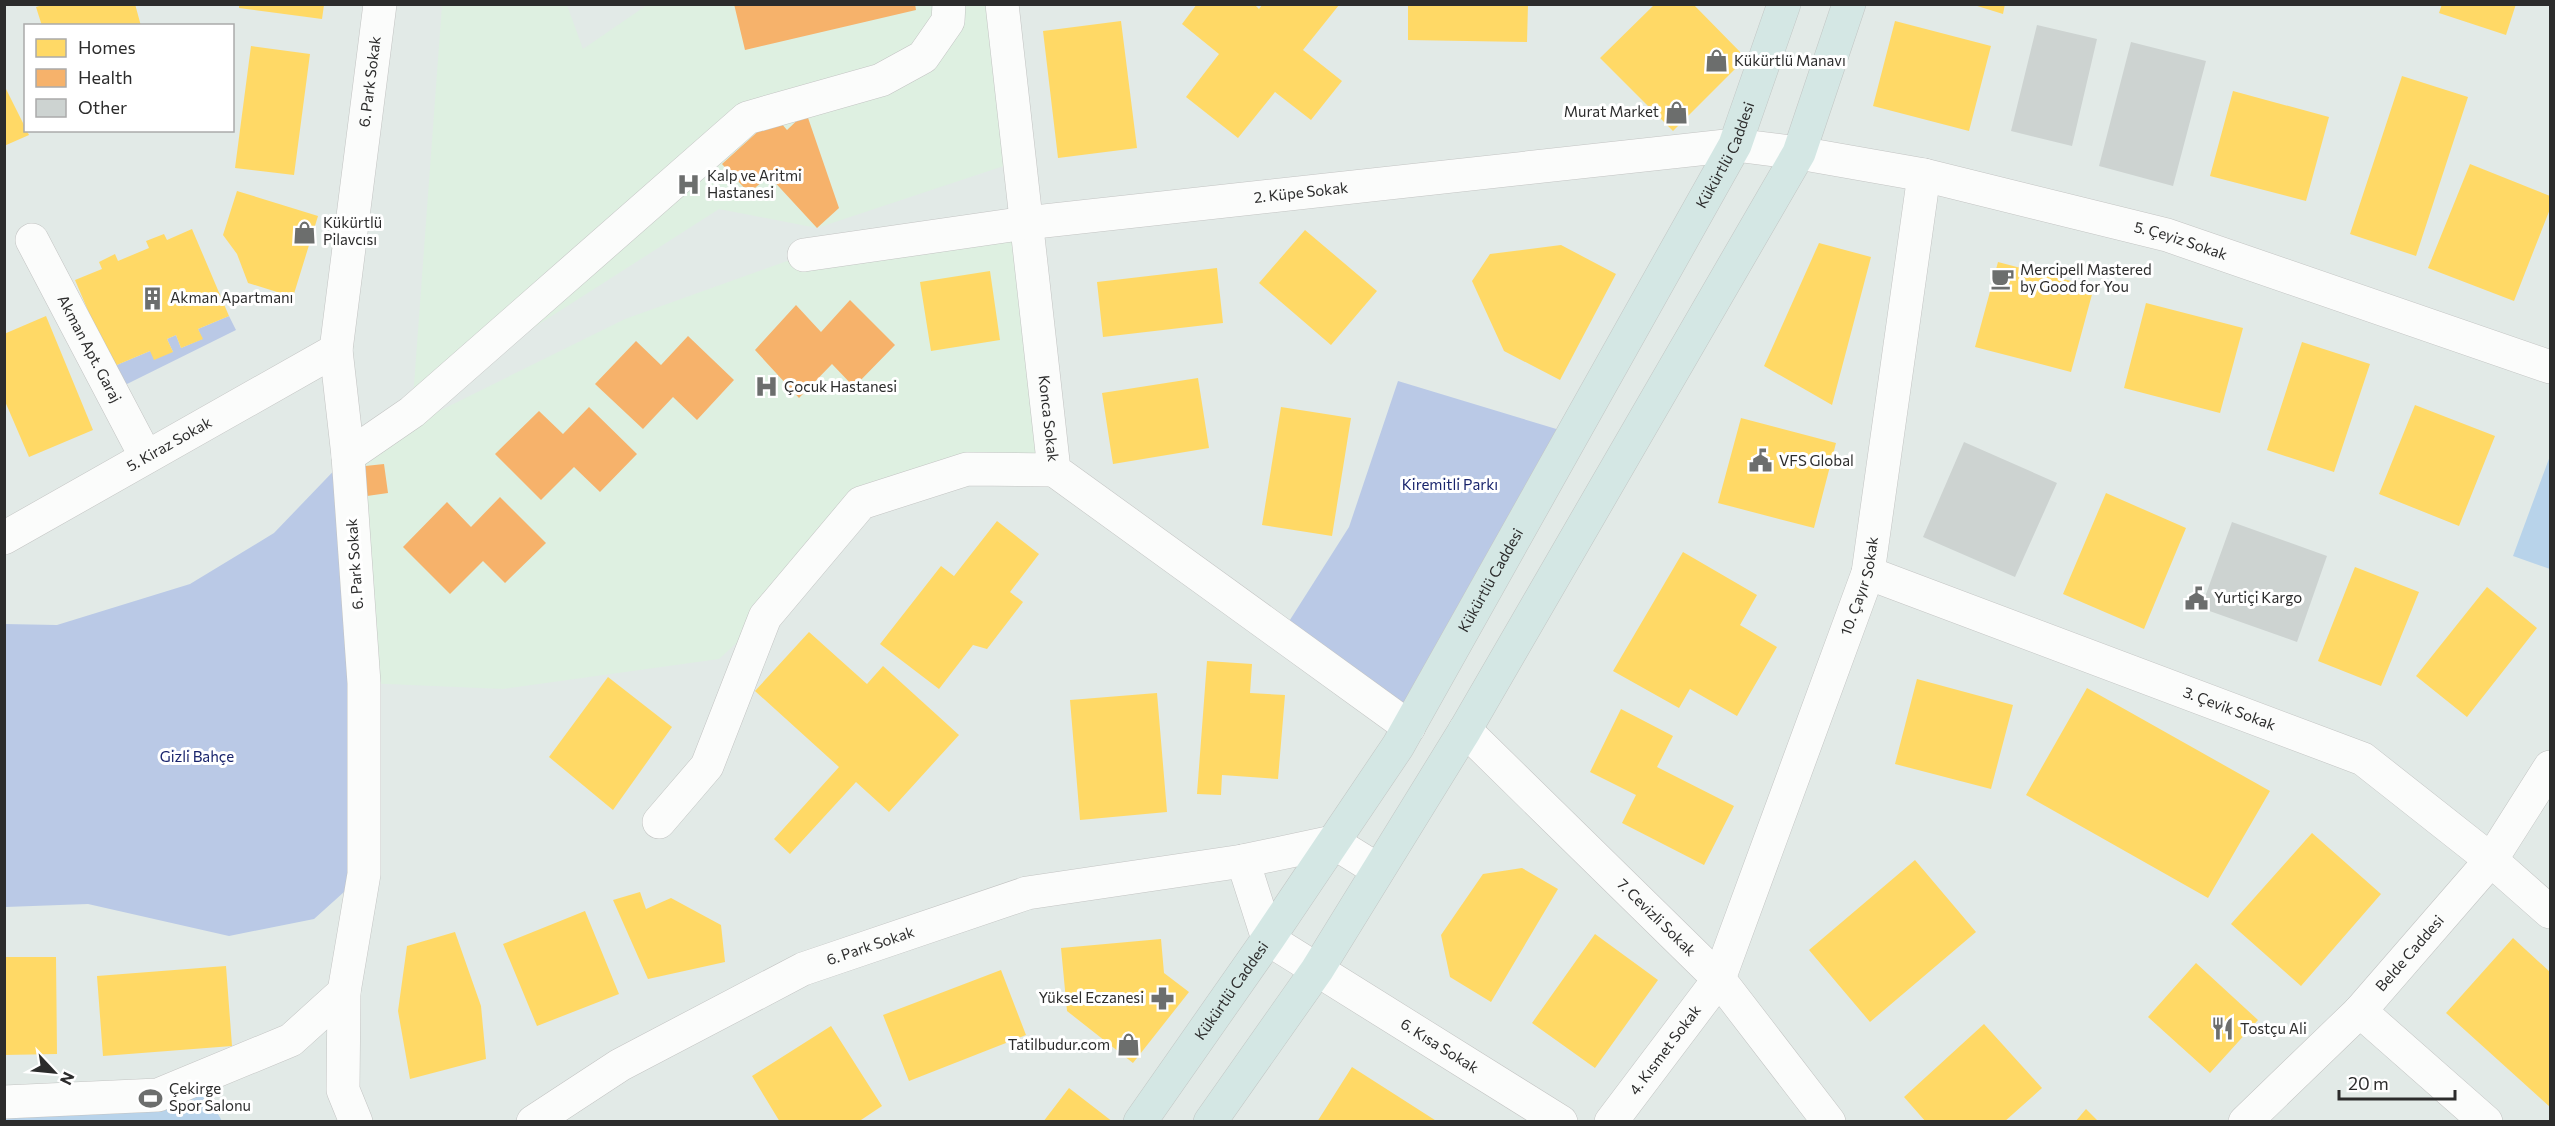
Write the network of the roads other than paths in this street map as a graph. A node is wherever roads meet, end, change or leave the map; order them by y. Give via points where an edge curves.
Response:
1 (380, 4) edge
2 (949, 4) edge
3 (1002, 4) edge
4 (1784, 4) edge
5 (1849, 4) edge
6 (1735, 146) junction
7 (1799, 153) junction
8 (1924, 175) junction
9 (1026, 223) junction
10 (32, 240) dead end
11 (804, 255) dead end
12 (336, 350) junction
13 (2550, 367) edge
14 (348, 456) junction
15 (146, 457) junction
16 (1054, 470) junction
17 (4, 538) edge
18 (1868, 573) junction
19 (1408, 727) junction
20 (1465, 730) junction
21 (2550, 767) edge
22 (659, 822) dead end
23 (1333, 842) junction
24 (2491, 860) junction
25 (1243, 861) junction
26 (1378, 870) junction
27 (2550, 912) edge
28 (1268, 939) junction
29 (1317, 970) junction
30 (1719, 979) junction
31 (344, 992) junction
32 (2360, 1011) junction
33 (4, 1102) edge
34 (356, 1122) edge
35 (532, 1122) edge
36 (1140, 1122) edge
37 (1210, 1122) edge
38 (1561, 1122) edge
39 (1611, 1122) edge
40 (1829, 1122) edge
41 (2245, 1122) edge
42 (2486, 1122) edge

1 - 12 street, 6. Park Sokak
2 - 14 street via 948,21 923,57 881,80 747,118 412,412
3 - 9 street, Konca Sokak
4 - 6 main road, Kükürtlü Caddesi
5 - 7 main road
6 - 7 street, 2. Küpe Sokak
6 - 9 street, 2. Küpe Sokak
6 - 19 main road, Kükürtlü Caddesi
7 - 8 street, 5. Çeyiz Sokak
7 - 20 main road
8 - 13 street, 5. Çeyiz Sokak via 2167,234
8 - 18 street, 10. Çayır Sokak
9 - 11 street, 2. Küpe Sokak
9 - 16 street, Konca Sokak
10 - 15 street, Akman Apt. Garaj
12 - 14 street, 6. Park Sokak
12 - 15 street, 5. Kiraz Sokak
14 - 31 street, 6. Park Sokak via 364,682 364,874
15 - 17 street, 5. Kiraz Sokak
16 - 19 street, Konca Sokak
16 - 22 street via 966,469 861,503 765,617 707,766
18 - 24 street, 3. Çevik Sokak via 2363,759
18 - 30 street, 10. Çayır Sokak
19 - 23 main road, Kükürtlü Caddesi
20 - 26 main road
20 - 30 street, 7. Cevizli Sokak
21 - 24 street, Belde Caddesi
23 - 25 street, 6. Park Sokak
23 - 26 street
23 - 28 main road, Kükürtlü Caddesi
24 - 27 street, 3. Çevik Sokak
24 - 32 street, Belde Caddesi
25 - 28 street
25 - 35 street, 6. Park Sokak via 1027,893 803,969 620,1065
26 - 29 main road
28 - 29 street, 6. Kısa Sokak
28 - 36 main road, Kükürtlü Caddesi
29 - 37 main road
29 - 38 street, 6. Kısa Sokak
30 - 39 street, 4. Kısmet Sokak
30 - 40 street, 7. Cevizli Sokak
31 - 33 street via 291,1040 158,1095
31 - 34 street, 6. Park Sokak via 343,1090
32 - 41 street, Belde Caddesi
32 - 42 street

